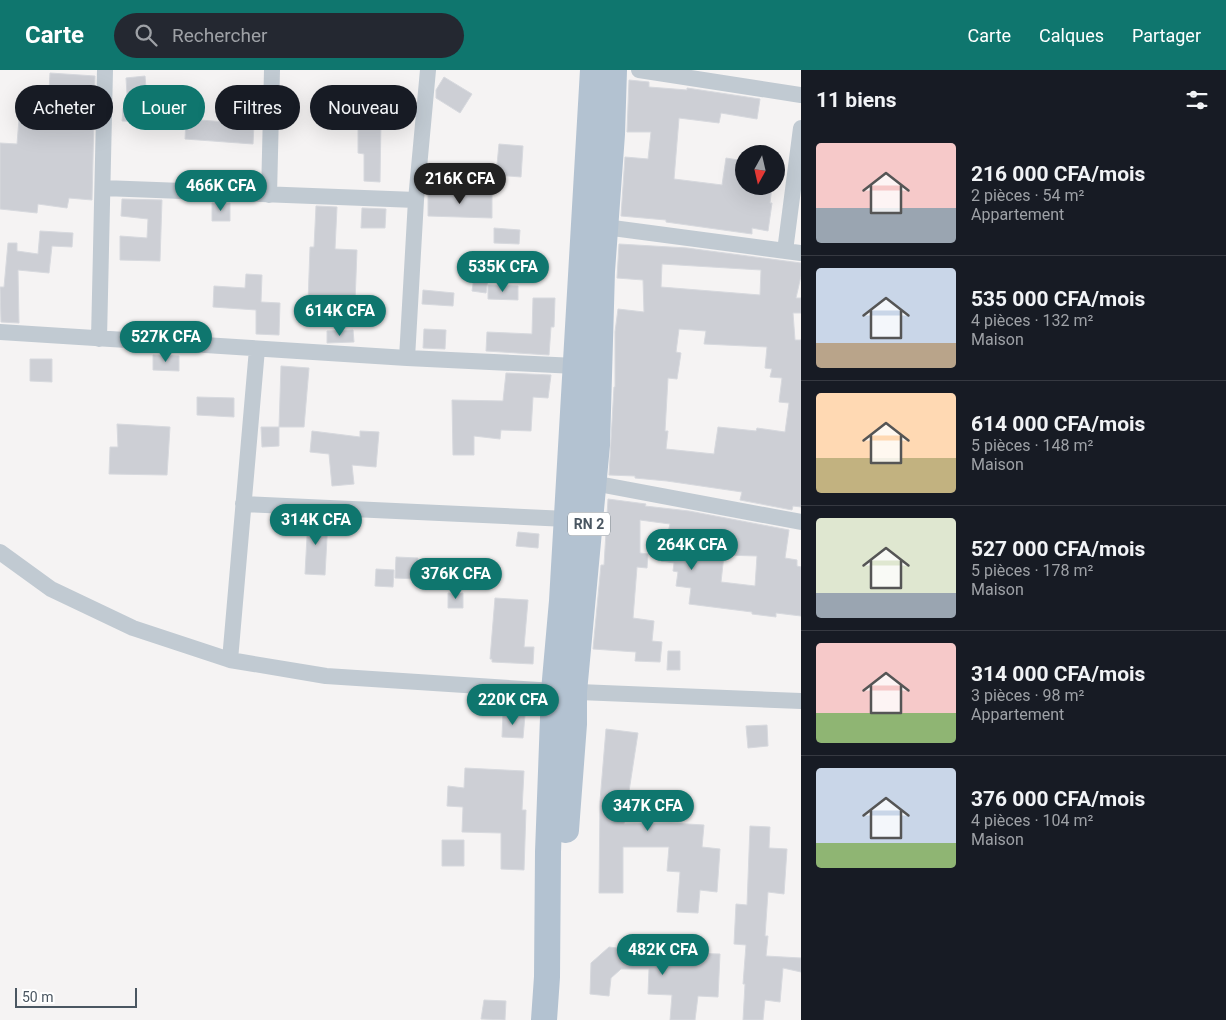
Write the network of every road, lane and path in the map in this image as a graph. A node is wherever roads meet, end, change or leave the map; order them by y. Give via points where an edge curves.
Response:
1 (105, 70) edge
2 (272, 70) edge
3 (428, 70) edge
4 (593, 70) edge
5 (614, 70) edge
6 (639, 70) edge
7 (801, 95) edge
8 (801, 128) edge
9 (103, 188) junction
10 (269, 195) junction
11 (416, 200) junction
12 (605, 227) junction
13 (785, 251) junction
14 (801, 253) edge
15 (0, 332) edge
16 (99, 339) junction
17 (257, 348) junction
18 (407, 358) junction
19 (576, 366) junction
20 (593, 483) junction
21 (243, 504) junction
22 (566, 520) junction
23 (801, 522) edge
24 (0, 552) edge
25 (230, 660) junction
26 (564, 692) junction
27 (801, 701) edge
28 (544, 1020) edge

1 - 9 street
2 - 10 street
3 - 11 street
4 - 19 main road, RN 2
5 - 12 main road, RN 2
6 - 7 street
8 - 13 street
9 - 10 street
9 - 16 street
10 - 11 street
11 - 18 street
12 - 13 street
12 - 20 main road, RN 2
13 - 14 street
15 - 16 street
16 - 17 street
17 - 18 street
17 - 21 street
18 - 19 street
19 - 22 main road, RN 2
20 - 23 street
20 - 26 main road, RN 2
21 - 22 street
21 - 25 street
22 - 26 main road, RN 2 via 562,601
24 - 25 street via 51,589 133,628
25 - 26 street via 326,676
26 - 27 street
26 - 28 main road, RN 2 via 574,724 563,870

